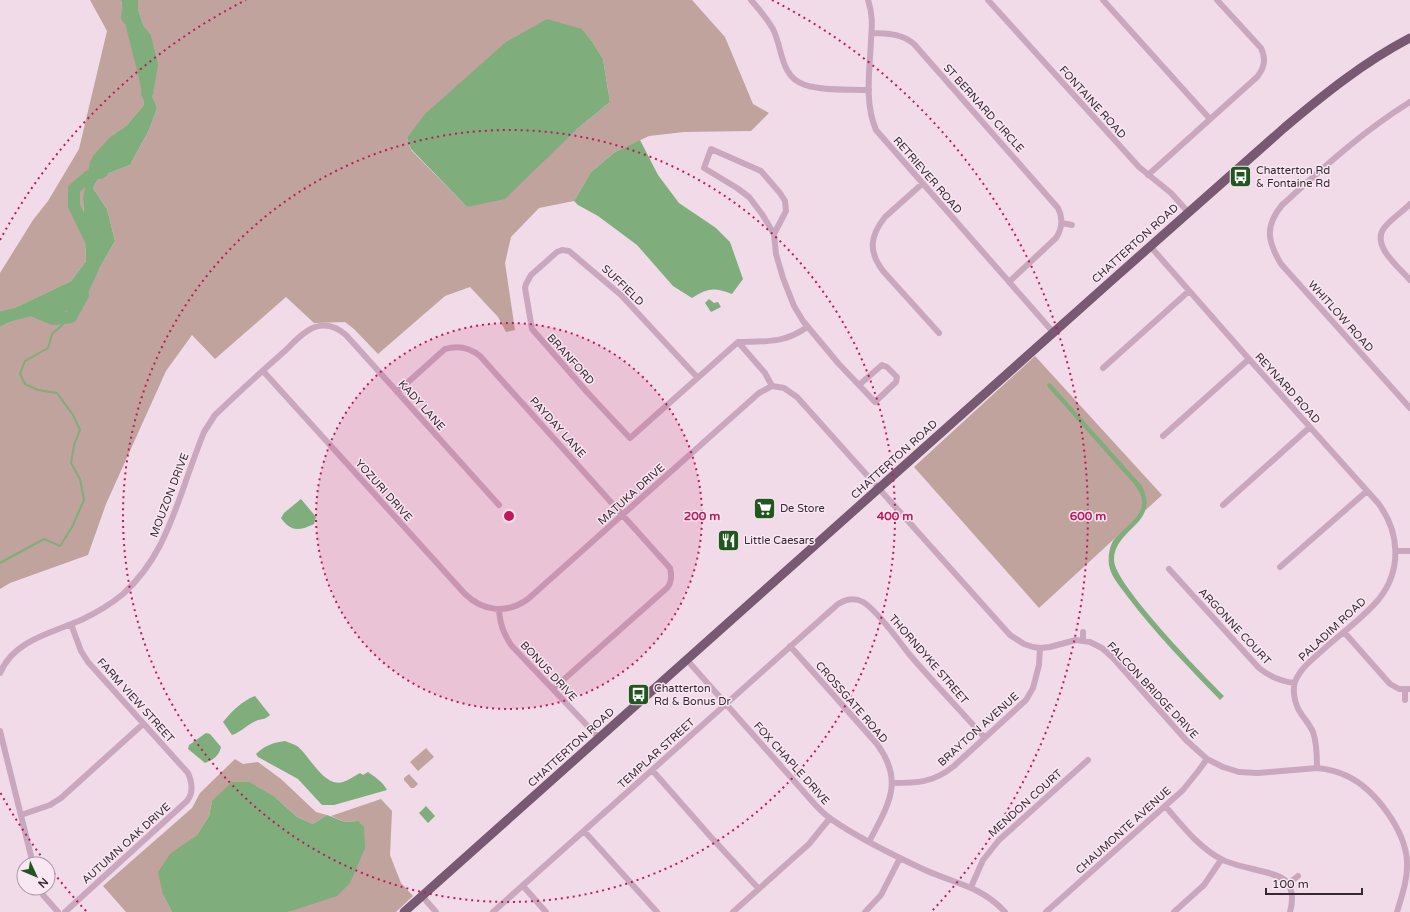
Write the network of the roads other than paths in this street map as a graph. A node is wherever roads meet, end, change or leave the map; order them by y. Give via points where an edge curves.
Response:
1 (751, 0) edge
2 (868, 0) edge
3 (988, 0) edge
4 (1103, 0) edge
5 (1217, 0) edge
6 (872, 33) junction
7 (1410, 38) edge
8 (869, 90) junction
9 (1410, 102) edge
10 (1210, 119) junction
11 (1148, 175) junction
12 (922, 184) junction
13 (1410, 204) edge
14 (1188, 212) junction
15 (1062, 223) junction
16 (1072, 225) dead end
17 (774, 234) junction
18 (1150, 246) junction
19 (1410, 280) edge
20 (527, 281) joint
21 (1009, 282) junction
22 (1189, 291) junction
23 (326, 326) joint
24 (807, 327) junction
25 (1053, 332) junction
26 (939, 333) dead end
27 (738, 342) junction
28 (1249, 359) junction
29 (1103, 368) dead end
30 (263, 370) junction
31 (697, 377) junction
32 (859, 385) junction
33 (772, 386) junction
34 (397, 392) junction
35 (1410, 408) edge
36 (1310, 427) junction
37 (1163, 436) dead end
38 (879, 488) junction
39 (1367, 491) junction
40 (499, 505) dead end
41 (1224, 505) dead end
42 (623, 514) junction
43 (1396, 551) junction
44 (1410, 551) edge
45 (1280, 567) dead end
46 (1169, 569) dead end
47 (854, 599) joint
48 (499, 609) junction
49 (71, 624) junction
50 (1083, 632) dead end
51 (1344, 632) junction
52 (1082, 640) junction
53 (790, 646) junction
54 (1040, 648) junction
55 (687, 660) junction
56 (0, 673) edge
57 (1294, 683) junction
58 (553, 689) junction
59 (1407, 690) edge
60 (1404, 700) dead end
61 (726, 704) junction
62 (143, 724) junction
63 (0, 731) edge
64 (599, 738) junction
65 (985, 738) junction
66 (1207, 759) junction
67 (1088, 760) dead end
68 (1317, 768) junction
69 (652, 770) junction
70 (892, 783) junction
71 (191, 785) joint
72 (1165, 806) junction
73 (21, 815) junction
74 (830, 818) junction
75 (584, 831) junction
76 (869, 842) junction
77 (31, 856) edge
78 (900, 858) junction
79 (1221, 860) junction
80 (1408, 861) edge
81 (1298, 876) dead end
82 (1288, 884) junction
83 (523, 886) junction
84 (971, 887) junction
85 (759, 889) junction
86 (44, 896) edge
87 (422, 896) junction
88 (58, 912) edge
89 (65, 912) edge
90 (404, 912) edge
91 (436, 912) edge
92 (493, 912) edge
93 (546, 912) edge
94 (657, 912) edge
95 (733, 912) edge
96 (865, 912) edge
97 (1005, 912) edge
98 (1046, 912) edge
99 (1174, 912) edge
100 (1290, 912) edge
101 (1396, 912) edge

1 - 8 street via 773,30 785,67 797,81 815,87
2 - 6 street, RETRIEVER ROAD via 873,19
3 - 11 street, FONTAINE ROAD
4 - 10 street
5 - 10 street via 1261,48 1265,61 1263,70 1257,77
6 - 8 street, RETRIEVER ROAD
6 - 15 street, ST BERNARD CIRCLE via 899,35 914,44 1056,204
7 - 14 main road, CHATTERTON ROAD via 1312,104
8 - 12 street, RETRIEVER ROAD via 871,115 876,130
9 - 35 street, WHITLOW ROAD via 1348,145 1282,204 1273,217 1270,231 1272,249 1281,264
10 - 11 street
11 - 14 street, FONTAINE ROAD via 1171,193
12 - 21 street, RETRIEVER ROAD
12 - 26 street via 880,223 874,234 872,247 883,271
13 - 19 street via 1387,224 1380,239 1384,250
14 - 18 main road, CHATTERTON ROAD
15 - 16 street
15 - 21 street via 1054,242
17 - 17 street via 786,211 785,201 780,193 761,171 711,149 704,168 749,198
17 - 24 street via 776,254 783,278 794,306
18 - 22 street, REYNARD ROAD
18 - 25 main road, CHATTERTON ROAD
20 - 31 street, SUFFIELD via 556,252 569,251 621,295
20 - 31 street, BRANFORD via 525,288 532,329 630,438
21 - 25 street, RETRIEVER ROAD
22 - 28 street, REYNARD ROAD
22 - 29 street
23 - 30 street, MOUZON DRIVE via 314,327 304,333
23 - 34 street, KADY LANE via 337,328 346,335
24 - 27 street via 791,337 777,341
24 - 32 street
25 - 38 main road, CHATTERTON ROAD
27 - 31 street
27 - 33 street via 765,373
28 - 36 street, REYNARD ROAD
28 - 37 street
30 - 48 street, YOZURI DRIVE via 465,594 487,608
30 - 49 street, MOUZON DRIVE via 208,423 168,531 147,567 122,594
32 - 32 street via 882,365 897,378 875,402
33 - 38 street via 784,388 797,397
33 - 42 street, MATUKA DRIVE via 759,393
34 - 40 street, KADY LANE
34 - 42 street, PAYDAY LANE via 445,350 459,347 474,351
36 - 39 street, REYNARD ROAD
36 - 41 street
38 - 54 street via 1010,635 1024,644
38 - 55 main road, CHATTERTON ROAD
39 - 43 street, REYNARD ROAD via 1390,522
39 - 45 street
42 - 48 street, MATUKA DRIVE via 528,599 514,607
42 - 58 street, PAYDAY LANE via 670,568 670,584
43 - 44 street
43 - 51 street, PALADIM ROAD via 1393,572 1385,591
46 - 57 street, ARGONNE COURT via 1250,660 1277,680
47 - 53 street, TEMPLAR STREET via 838,604
47 - 65 street, THORNDYKE STREET via 869,606
48 - 58 street, BONUS DRIVE via 503,633 511,645
49 - 56 street, MOUZON DRIVE via 27,643 10,657
49 - 62 street, FARM VIEW STREET via 84,657
50 - 52 street
51 - 57 street, PALADIM ROAD via 1311,661
51 - 59 street via 1390,684
52 - 54 street
52 - 66 street, FALCON BRIDGE DRIVE via 1096,645 1107,653 1186,740
53 - 61 street, TEMPLAR STREET
53 - 70 street, CROSSGATE ROAD via 883,753 890,768
54 - 65 street, BRAYTON AVENUE via 1034,688 1019,707
55 - 61 street, FOX CHAPLE DRIVE
55 - 64 main road, CHATTERTON ROAD
57 - 68 street via 1297,708 1314,737
58 - 64 street, BONUS DRIVE
59 - 60 street
61 - 69 street, TEMPLAR STREET
61 - 74 street, FOX CHAPLE DRIVE
62 - 71 street, FARM VIEW STREET via 188,773
62 - 73 street via 61,798 50,805
63 - 73 street
64 - 87 main road, CHATTERTON ROAD
65 - 70 street, BRAYTON AVENUE via 948,771 933,779 925,782
66 - 68 street, FALCON BRIDGE DRIVE via 1231,770 1258,774
66 - 72 street, CHAUMONTE AVENUE via 1192,780
67 - 84 street, MENDON COURT via 999,840 984,860
68 - 80 street, FALCON BRIDGE DRIVE via 1348,776 1372,796 1398,830
69 - 75 street, TEMPLAR STREET
69 - 85 street
70 - 76 street, CROSSGATE ROAD via 889,803
71 - 89 street, AUTUMN OAK DRIVE via 187,801
72 - 79 street via 1198,842
72 - 98 street, CHAUMONTE AVENUE
73 - 77 street
74 - 76 street, FOX CHAPLE DRIVE
74 - 85 street via 809,844
75 - 83 street, TEMPLAR STREET
75 - 94 street
76 - 78 street, FOX CHAPLE DRIVE
78 - 84 street, FOX CHAPLE DRIVE
78 - 96 street via 881,895
79 - 82 street via 1275,875
79 - 99 street via 1204,885
80 - 101 street, FALCON BRIDGE DRIVE via 1406,881
81 - 82 street
82 - 100 street via 1292,891
83 - 92 street, TEMPLAR STREET
83 - 93 street
84 - 97 street, FOX CHAPLE DRIVE via 996,902
85 - 95 street
86 - 88 street
87 - 90 main road, CHATTERTON ROAD
87 - 91 street

